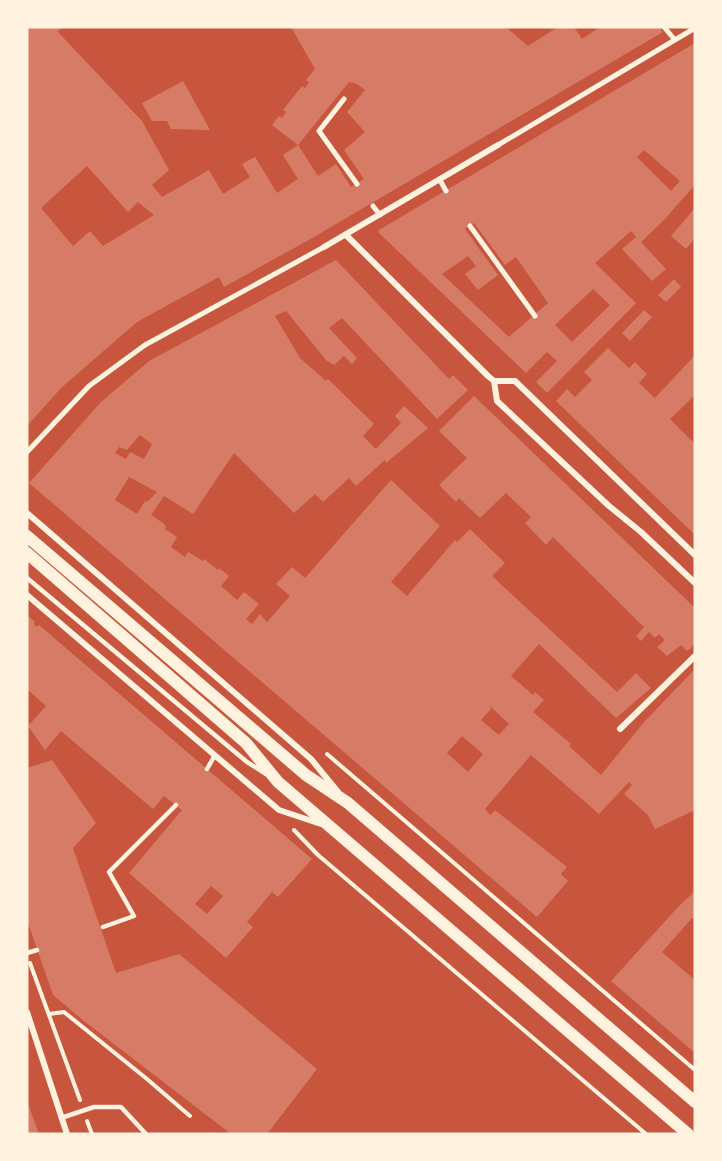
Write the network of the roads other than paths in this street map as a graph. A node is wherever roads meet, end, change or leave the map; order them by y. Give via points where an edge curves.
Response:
1 (664, 27) edge
2 (695, 28) edge
3 (675, 40) junction
4 (344, 99) dead end
5 (498, 146) joint
6 (440, 180) junction
7 (357, 184) dead end
8 (446, 191) dead end
9 (373, 206) dead end
10 (380, 215) junction
11 (470, 226) dead end
12 (346, 235) junction
13 (324, 247) joint
14 (534, 316) dead end
15 (494, 381) junction
16 (27, 452) edge
17 (27, 513) edge
18 (27, 536) edge
19 (27, 553) edge
20 (695, 555) edge
21 (27, 578) edge
22 (695, 583) edge
23 (27, 595) edge
24 (695, 656) edge
25 (620, 729) dead end
26 (215, 755) junction
27 (207, 769) dead end
28 (278, 782) junction
29 (348, 803) junction
30 (176, 805) dead end
31 (330, 827) junction
32 (103, 927) dead end
33 (37, 950) dead end
34 (27, 954) edge
35 (27, 1012) edge
36 (695, 1102) edge
37 (61, 1118) junction
38 (67, 1134) edge
39 (147, 1134) edge
40 (688, 1134) edge

1 - 3 street
2 - 3 street
3 - 5 street
4 - 7 street via 318,131
5 - 6 street
6 - 8 street
6 - 10 street
9 - 10 street
10 - 12 street
11 - 14 street
12 - 13 street
12 - 15 street
13 - 16 street via 145,345 89,386
15 - 20 street via 515,381
15 - 22 street via 497,401
17 - 29 street via 311,759
18 - 29 main road via 296,767
19 - 28 main road via 246,743
21 - 28 lane via 247,762
23 - 26 street
24 - 25 street
26 - 27 lane
26 - 31 street via 279,810
28 - 31 main road
29 - 36 main road
30 - 32 lane via 109,872 134,916
31 - 40 main road
33 - 34 lane
35 - 37 street
37 - 38 street
37 - 39 lane via 94,1107 121,1107

